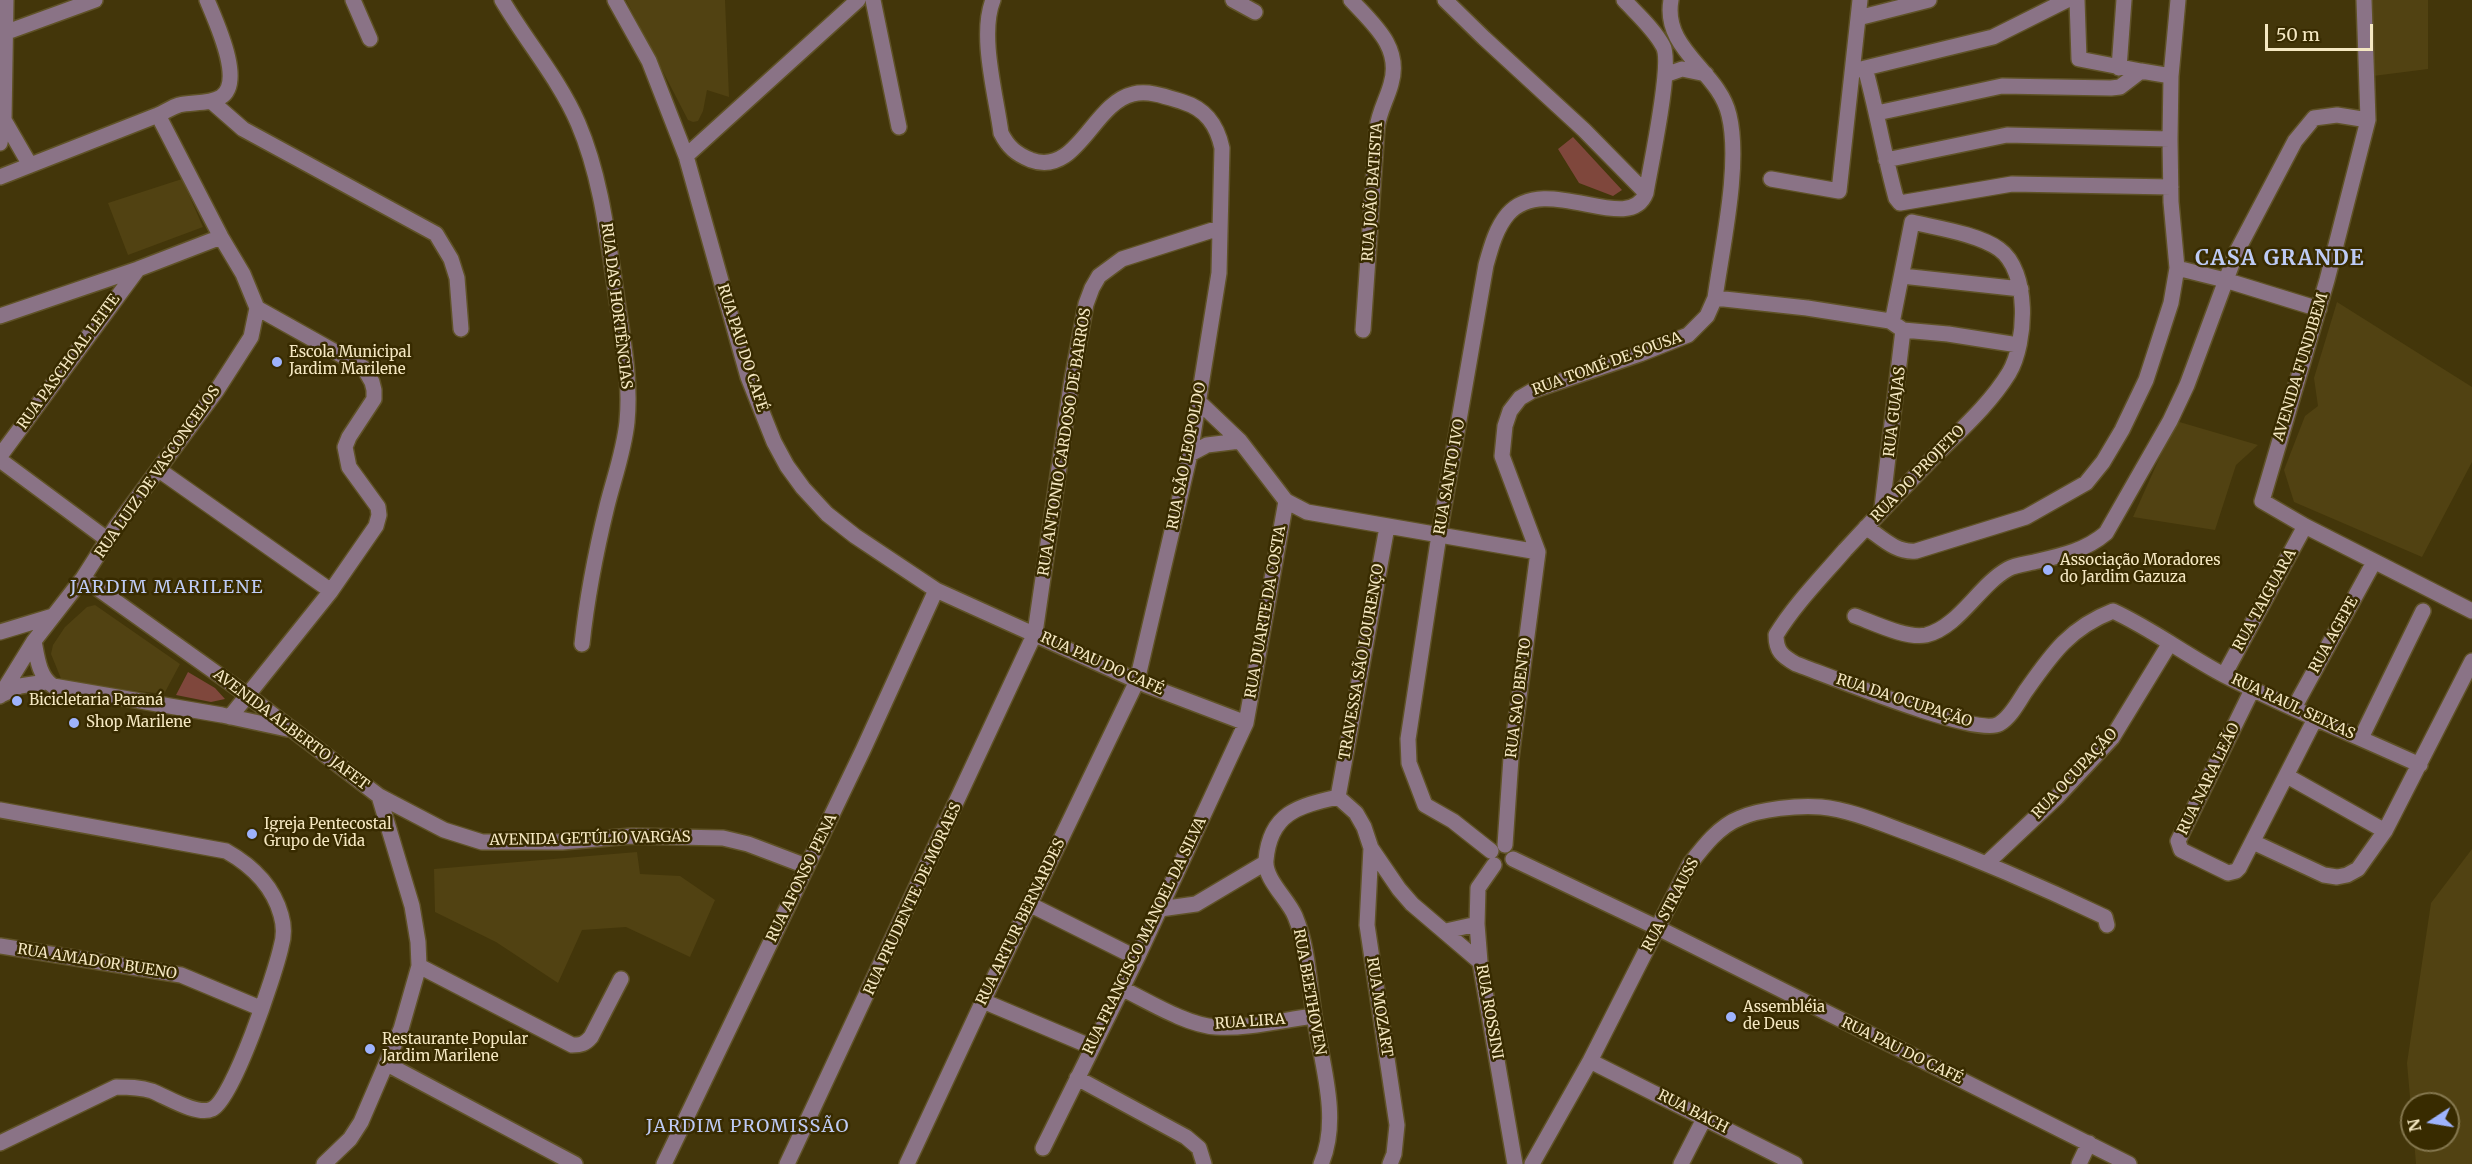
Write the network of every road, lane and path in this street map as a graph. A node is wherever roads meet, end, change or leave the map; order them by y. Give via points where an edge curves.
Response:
1 (6, 0) edge
2 (95, 0) edge
3 (207, 0) edge
4 (353, 0) edge
5 (502, 0) edge
6 (615, 0) edge
7 (858, 0) edge
8 (873, 0) edge
9 (993, 0) edge
10 (1233, 0) edge
11 (1351, 0) edge
12 (1445, 0) edge
13 (1624, 0) edge
14 (1860, 0) edge
15 (1929, 0) edge
16 (2067, 0) edge
17 (2077, 0) edge
18 (2124, 0) edge
19 (2178, 0) edge
20 (2364, 0) edge
21 (1670, 6) edge
22 (1255, 12) dead end
23 (1858, 18) junction
24 (1644, 21) junction
25 (7, 32) junction
26 (370, 39) dead end
27 (2119, 68) junction
28 (1858, 70) junction
29 (2141, 71) junction
30 (1706, 74) junction
31 (1665, 75) junction
32 (2171, 76) junction
33 (211, 100) junction
34 (1877, 113) junction
35 (158, 115) junction
36 (4, 120) junction
37 (2368, 120) junction
38 (899, 127) dead end
39 (2170, 139) junction
40 (0, 143) edge
41 (686, 156) junction
42 (1886, 160) junction
43 (30, 165) junction
44 (0, 177) edge
45 (1771, 179) dead end
46 (2171, 187) junction
47 (1645, 196) junction
48 (1219, 228) junction
49 (221, 237) junction
50 (2177, 268) junction
51 (138, 269) junction
52 (1902, 276) junction
53 (2225, 280) junction
54 (2020, 289) junction
55 (1715, 298) junction
56 (257, 308) junction
57 (2319, 309) junction
58 (0, 316) edge
59 (1890, 321) junction
60 (461, 328) dead end
61 (1363, 330) dead end
62 (1904, 330) junction
63 (2018, 345) junction
64 (1198, 401) junction
65 (1240, 441) junction
66 (1190, 454) junction
67 (0, 458) edge
68 (159, 470) junction
69 (1286, 501) junction
70 (1882, 509) junction
71 (2305, 526) junction
72 (1387, 527) junction
73 (1866, 527) junction
74 (1439, 535) junction
75 (108, 540) junction
76 (1538, 552) junction
77 (2374, 562) junction
78 (83, 578) junction
79 (936, 590) junction
80 (331, 591) junction
81 (2423, 611) dead end
82 (2472, 611) edge
83 (53, 616) junction
84 (1855, 616) dead end
85 (0, 632) edge
86 (1035, 633) junction
87 (34, 641) junction
88 (2170, 643) junction
89 (582, 644) dead end
90 (2472, 661) edge
91 (2224, 675) junction
92 (1137, 681) junction
93 (46, 682) junction
94 (2253, 688) junction
95 (248, 695) junction
96 (0, 696) edge
97 (2294, 708) junction
98 (230, 717) junction
99 (2316, 717) junction
100 (1246, 723) junction
101 (291, 730) junction
102 (2361, 738) junction
103 (2420, 765) junction
104 (2287, 776) junction
105 (379, 796) junction
106 (1338, 797) junction
107 (0, 810) edge
108 (2385, 831) junction
109 (2253, 842) junction
110 (1371, 848) junction
111 (1497, 853) junction
112 (1265, 863) junction
113 (1987, 863) junction
114 (806, 866) junction
115 (1029, 904) junction
116 (1160, 909) junction
117 (1477, 924) junction
118 (2107, 925) dead end
119 (1658, 928) junction
120 (1446, 931) junction
121 (0, 946) edge
122 (1137, 958) junction
123 (1480, 962) junction
124 (419, 966) junction
125 (621, 979) dead end
126 (1121, 988) junction
127 (983, 1000) junction
128 (260, 1008) junction
129 (1314, 1016) junction
130 (1092, 1047) junction
131 (1590, 1061) junction
132 (387, 1064) junction
133 (1077, 1078) junction
134 (1705, 1117) junction
135 (0, 1143) edge
136 (2089, 1143) junction
137 (1043, 1148) dead end
138 (324, 1164) edge
139 (575, 1164) edge
140 (664, 1164) edge
141 (787, 1164) edge
142 (907, 1164) edge
143 (1204, 1164) edge
144 (1321, 1164) edge
145 (1390, 1164) edge
146 (1515, 1164) edge
147 (1532, 1164) edge
148 (1681, 1164) edge
149 (1795, 1164) edge
150 (2079, 1164) edge
151 (2130, 1164) edge

1 - 25 street
2 - 25 street
3 - 33 street via 223,40 230,78 226,92
4 - 26 street
5 - 89 street, RUA DAS HORTÊNCIAS via 578,122 592,162 604,214 625,360 627,422 594,564
6 - 41 street, RUA PAU DO CAFÉ via 649,61
7 - 41 street
8 - 38 street
9 - 48 street, RUA SÃO LEOPOLDO via 988,11 987,35 1007,145 1034,161 1050,162 1073,150 1119,100 1149,93 1186,102 1212,120 1218,132 1222,148
10 - 22 street
11 - 61 street, RUA JOÃO BATISTA via 1379,30 1393,57 1391,84 1377,128
12 - 47 street via 1584,130
13 - 24 street
14 - 23 street
15 - 23 street
16 - 28 street via 1993,37
17 - 27 street via 2079,59
18 - 27 street
19 - 32 street, RUA DO PROJETO
20 - 37 street, AVENIDA FUNDIBEM
21 - 24 street via 1655,20
21 - 30 street, RUA TOMÉ DE SOUSA via 1678,43
23 - 28 street
24 - 31 street via 1664,46
25 - 36 street
27 - 29 street
28 - 34 street
28 - 45 street via 1839,191
29 - 32 street
29 - 34 street via 2120,87 2002,86
30 - 31 street via 1682,69
30 - 55 street, RUA TOMÉ DE SOUSA via 1729,113 1733,141
31 - 47 street
32 - 39 street, RUA DO PROJETO
33 - 35 street via 176,106
33 - 60 street via 243,129 436,234 451,259 457,279
34 - 42 street
35 - 43 street
35 - 49 street
36 - 40 street
36 - 43 street
37 - 53 street via 2337,115 2314,118 2303,129
37 - 57 street, AVENIDA FUNDIBEM
39 - 42 street via 2007,135
39 - 46 street, RUA DO PROJETO
41 - 79 street, RUA PAU DO CAFÉ via 748,377 787,466 827,514
42 - 46 street via 1900,203 2012,184
43 - 44 street
46 - 50 street, RUA DO PROJETO
47 - 74 street, RUA SANTO IVO via 1629,210 1619,211 1562,199 1536,199 1510,212 1499,227 1486,265
48 - 64 street, RUA SÃO LEOPOLDO via 1219,273
48 - 86 street, RUA ANTONIO CARDOSO DE BARROS via 1122,260 1099,276 1092,288 1071,385
49 - 51 street
49 - 56 street
50 - 53 street
50 - 73 street, RUA DO PROJETO via 2171,303 2146,380 2122,430 2086,483 2026,517 1916,551 1898,549
51 - 58 street
51 - 67 street, RUA PASCHOAL LEITE
52 - 54 street
52 - 54 street, RUA DO PROJETO via 1912,222 1982,240 1998,248 2014,266
52 - 59 street, RUA DO PROJETO
53 - 57 street
53 - 84 street via 2187,385 2106,533 2073,552 2004,571 1967,607 1936,631 1924,635 1905,634
54 - 63 street, RUA DO PROJETO via 2022,322
55 - 59 street
55 - 76 street, RUA TOMÉ DE SOUSA via 1707,316 1688,335 1532,391 1510,411 1502,456
56 - 68 street, RUA LUIZ DE VASCONCELOS via 251,337
56 - 80 street via 364,368 374,390 374,399 345,447 349,467 374,500 379,516
57 - 71 street, AVENIDA FUNDIBEM via 2262,501
59 - 62 street
62 - 63 street
62 - 70 street, RUA GUAJAS
63 - 70 street, RUA DO PROJETO via 2011,370 1981,411
64 - 65 street
64 - 66 street, RUA SÃO LEOPOLDO
65 - 66 street via 1207,445
65 - 69 street
66 - 92 street, RUA SÃO LEOPOLDO
67 - 75 street
68 - 75 street, RUA LUIZ DE VASCONCELOS
68 - 80 street
69 - 72 street via 1307,512
69 - 100 street, RUA DUARTE DA COSTA
70 - 73 street, RUA DO PROJETO
71 - 77 street, AVENIDA FUNDIBEM
71 - 91 street, RUA TAIGUARA
72 - 74 street
72 - 106 street, TRAVESSA SÃO LOURENÇO
73 - 88 street, RUA DA OCUPAÇÃO via 1784,622 1776,635 1782,656 1922,710 1991,727 2005,720 2062,643 2095,618 2113,611
74 - 76 street
74 - 111 street, RUA SANTO IVO via 1408,739 1410,763 1425,805
75 - 78 street, RUA LUIZ DE VASCONCELOS
76 - 111 street, RUA SAO BENTO
77 - 82 street, AVENIDA FUNDIBEM
77 - 97 street, RUA AGEPE
78 - 83 street, RUA LUIZ DE VASCONCELOS
78 - 95 street, AVENIDA ALBERTO JAFET
79 - 86 street, RUA PAU DO CAFÉ
79 - 114 street, RUA AFONSO PENA
80 - 95 street
81 - 102 street
83 - 85 street
83 - 87 street, RUA LUIZ DE VASCONCELOS
86 - 92 street, RUA PAU DO CAFÉ
86 - 141 street, RUA PRUDENTE DE MORAES
87 - 93 street
87 - 96 street, RUA LUIZ DE VASCONCELOS
88 - 91 street, RUA RAUL SEIXAS
88 - 113 street, RUA OCUPAÇÃO via 2112,738
90 - 103 street
91 - 94 street, RUA RAUL SEIXAS
92 - 100 street, RUA PAU DO CAFÉ
92 - 115 street, RUA ARTUR BERNARDES
93 - 96 street via 20,686
93 - 98 street via 60,688
94 - 97 street, RUA RAUL SEIXAS
94 - 109 street, RUA NARA LEÃO via 2178,845 2181,850 2232,873
95 - 98 street
95 - 101 street, AVENIDA ALBERTO JAFET
97 - 99 street, RUA RAUL SEIXAS
98 - 101 street
99 - 102 street, RUA RAUL SEIXAS
99 - 104 street
100 - 116 street, RUA FRANCISCO MANOEL DA SILVA
101 - 105 street, AVENIDA ALBERTO JAFET
102 - 103 street, RUA RAUL SEIXAS
103 - 108 street
104 - 108 street
104 - 109 street
105 - 114 street, AVENIDA GETÚLIO VARGAS via 444,830 482,842 562,842 632,836 723,838
105 - 124 street, AVENIDA ALBERTO JAFET via 412,906
106 - 110 street via 1356,813
106 - 112 street via 1303,805 1286,815 1275,829
107 - 128 street via 214,847 243,860 274,897 283,924 282,945
108 - 109 street via 2358,869 2337,878
110 - 120 street via 1399,890
110 - 145 street, RUA MOZART via 1367,925 1397,1125
111 - 117 street, RUA ROSSINI via 1478,888
111 - 119 street, RUA PAU DO CAFÉ via 1505,867 1513,859
112 - 116 street via 1196,904
112 - 129 street, RUA BEETHOVEN via 1295,916 1304,942
113 - 118 street, RUA STRAUSS via 2105,916
113 - 119 street, RUA STRAUSS via 1848,812 1820,807 1756,813 1738,818 1705,843
114 - 140 street, RUA AFONSO PENA
115 - 122 street
115 - 127 street, RUA ARTUR BERNARDES
116 - 122 street, RUA FRANCISCO MANOEL DA SILVA
117 - 120 street
117 - 123 street, RUA ROSSINI
119 - 131 street, RUA STRAUSS
119 - 136 street, RUA PAU DO CAFÉ
120 - 123 street
121 - 128 street, RUA AMADOR BUENO via 181,975
122 - 126 street, RUA FRANCISCO MANOEL DA SILVA
123 - 146 street, RUA ROSSINI
124 - 125 street via 572,1045 586,1043 591,1037
124 - 132 street, AVENIDA ALBERTO JAFET
126 - 129 street, RUA LIRA via 1191,1022 1215,1027
126 - 130 street, RUA FRANCISCO MANOEL DA SILVA
127 - 130 street
127 - 142 street, RUA ARTUR BERNARDES
128 - 135 street via 232,1084 219,1104 204,1112 151,1091 116,1087
129 - 144 street, RUA BEETHOVEN via 1328,1100 1329,1131
130 - 133 street, RUA FRANCISCO MANOEL DA SILVA
131 - 134 street, RUA BACH
131 - 147 street, RUA STRAUSS
132 - 138 street, AVENIDA ALBERTO JAFET via 361,1122
132 - 139 street
133 - 137 street, RUA FRANCISCO MANOEL DA SILVA
133 - 143 street via 1186,1137 1199,1148
134 - 148 street
134 - 149 street, RUA BACH
136 - 150 street
136 - 151 street, RUA PAU DO CAFÉ

